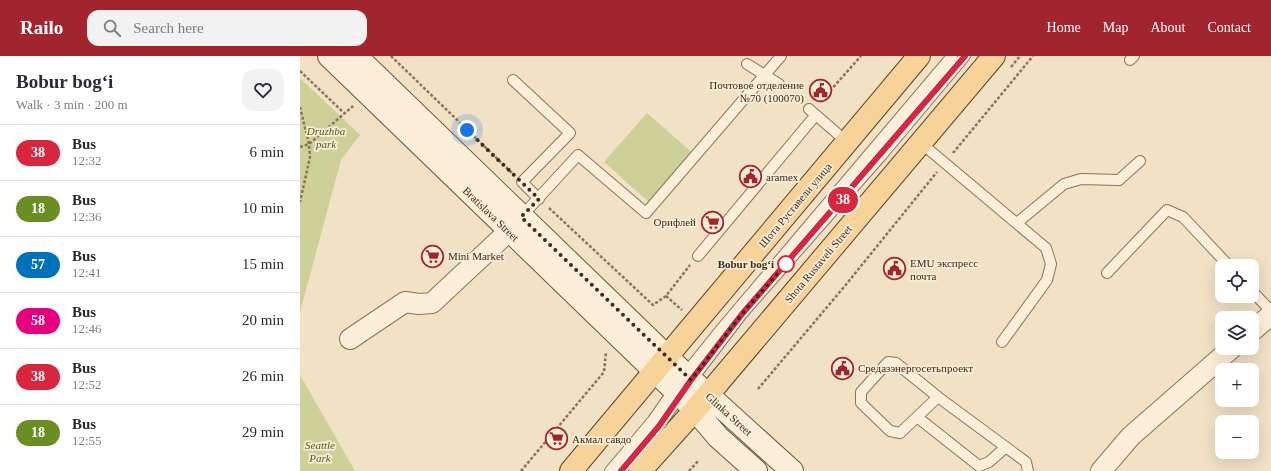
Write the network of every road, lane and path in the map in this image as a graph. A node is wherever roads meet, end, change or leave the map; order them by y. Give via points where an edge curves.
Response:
1 (329, 56) edge
2 (356, 56) edge
3 (391, 56) edge
4 (781, 56) edge
5 (861, 56) edge
6 (920, 56) edge
7 (952, 56) edge
8 (965, 56) edge
9 (994, 56) edge
10 (1033, 56) edge
11 (747, 64) dead end
12 (300, 71) edge
13 (765, 75) junction
14 (513, 80) dead end
15 (780, 84) dead end
16 (367, 93) junction
17 (300, 108) edge
18 (812, 112) junction
19 (344, 114) junction
20 (847, 142) junction
21 (921, 143) junction
22 (309, 144) junction
23 (300, 147) edge
24 (1140, 161) dead end
25 (945, 163) junction
26 (522, 182) junction
27 (539, 199) junction
28 (300, 202) edge
29 (515, 224) junction
30 (1017, 224) junction
31 (698, 256) joint
32 (1222, 259) edge
33 (1107, 273) dead end
34 (666, 296) junction
35 (1259, 298) edge
36 (683, 311) dead end
37 (1271, 311) edge
38 (1271, 315) edge
39 (1259, 325) edge
40 (350, 339) dead end
41 (1002, 342) dead end
42 (606, 352) dead end
43 (1224, 355) edge
44 (661, 364) junction
45 (758, 389) dead end
46 (689, 390) junction
47 (938, 397) junction
48 (917, 417) junction
49 (1006, 447) junction
50 (699, 460) dead end
51 (521, 471) edge
52 (571, 471) edge
53 (610, 471) edge
54 (621, 471) edge
55 (640, 471) edge
56 (689, 471) edge
57 (756, 471) edge
58 (792, 471) edge
59 (1028, 471) edge
60 (1101, 471) edge

1 - 16 main road, Bratislava Street
2 - 29 main road, Bratislava Street
3 - 26 path
4 - 13 lane
5 - 18 path
6 - 20 main road, Шота Руставели улица
7 - 46 lane via 722,328
8 - 46 lane via 742,314
9 - 21 main road, Shota Rustaveli Street
10 - 25 path
11 - 13 lane
12 - 19 path
13 - 15 lane
13 - 27 lane via 646,213 578,155
14 - 26 lane via 570,133
16 - 19 path
16 - 29 main road, Bratislava Street
17 - 22 path
18 - 20 lane
18 - 31 lane
19 - 22 path
20 - 44 main road, Шота Руставели улица
21 - 25 lane
21 - 46 main road, Shota Rustaveli Street
22 - 23 path
22 - 28 path via 310,157
24 - 30 lane via 1119,180 1081,179 1064,184
25 - 30 lane
25 - 45 path
26 - 27 lane
27 - 29 lane
27 - 34 path via 653,305
29 - 40 street via 432,303 405,302
29 - 44 main road, Bratislava Street
30 - 41 lane via 1046,248 1051,264 1047,280
31 - 34 path
32 - 33 lane via 1183,217 1167,210
34 - 36 path
35 - 37 lane
38 - 39 street
42 - 51 path via 604,372
43 - 60 street via 1131,436
44 - 46 main road, Glinka Street
44 - 52 main road
46 - 53 lane via 653,420
46 - 54 lane
46 - 55 main road, Shota Rustaveli Street
46 - 57 main road, Glinka Street via 718,437
46 - 58 main road, Glinka Street
47 - 48 lane
47 - 48 lane via 896,363 888,362 860,392 861,403 890,431 900,434
47 - 49 lane
48 - 49 lane via 979,466 989,462
49 - 59 lane via 1026,462
50 - 56 path

